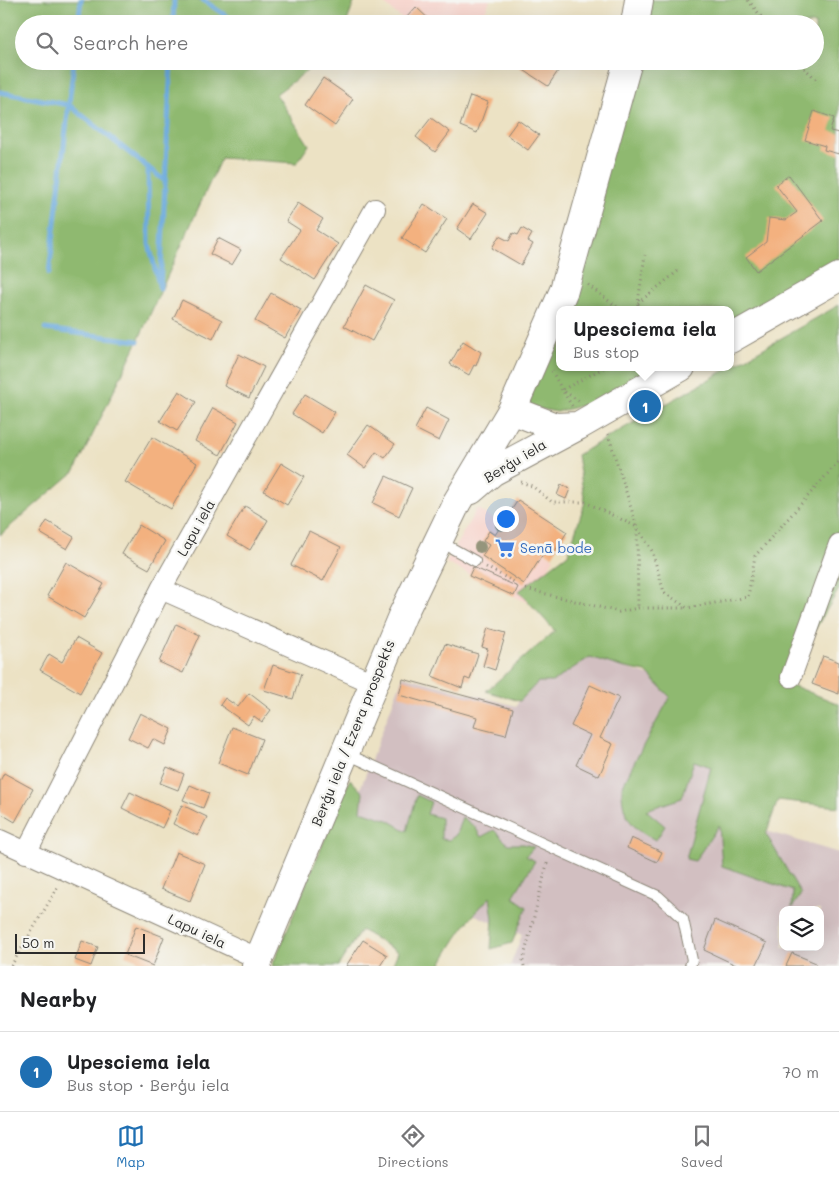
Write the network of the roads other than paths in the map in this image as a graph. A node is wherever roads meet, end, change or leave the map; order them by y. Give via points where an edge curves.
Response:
1 (639, 0) edge
2 (636, 15) edge
3 (626, 70) edge
4 (375, 209) dead end
5 (839, 278) edge
6 (557, 306) edge
7 (556, 309) edge
8 (734, 337) edge
9 (674, 371) edge
10 (512, 410) junction
11 (589, 420) junction
12 (457, 502) junction
13 (438, 540) junction
14 (839, 544) edge
15 (475, 561) road end
16 (161, 589) junction
17 (791, 677) dead end
18 (373, 683) junction
19 (345, 754) junction
20 (0, 840) edge
21 (26, 853) junction
22 (257, 963) edge
23 (690, 966) edge

1 - 2 main road
3 - 6 main road, Berģu iela / Ezera prospekts via 570,271
4 - 16 street, Lapu iela
5 - 8 main road
7 - 10 main road, Berģu iela / Ezera prospekts
9 - 11 main road, Berģu iela
10 - 11 main road, Berģu iela via 555,427
10 - 12 main road, Berģu iela / Ezera prospekts
11 - 12 main road, Berģu iela via 492,472
12 - 13 main road, Berģu iela / Ezera prospekts
13 - 15 lane
13 - 18 main road, Berģu iela / Ezera prospekts
14 - 17 street
16 - 18 street
16 - 21 street, Lapu iela
18 - 19 main road, Berģu iela / Ezera prospekts
19 - 22 main road, Berģu iela / Ezera prospekts
19 - 23 lane via 658,896 683,919 692,960
20 - 21 street, Lapu iela
21 - 22 street, Lapu iela

